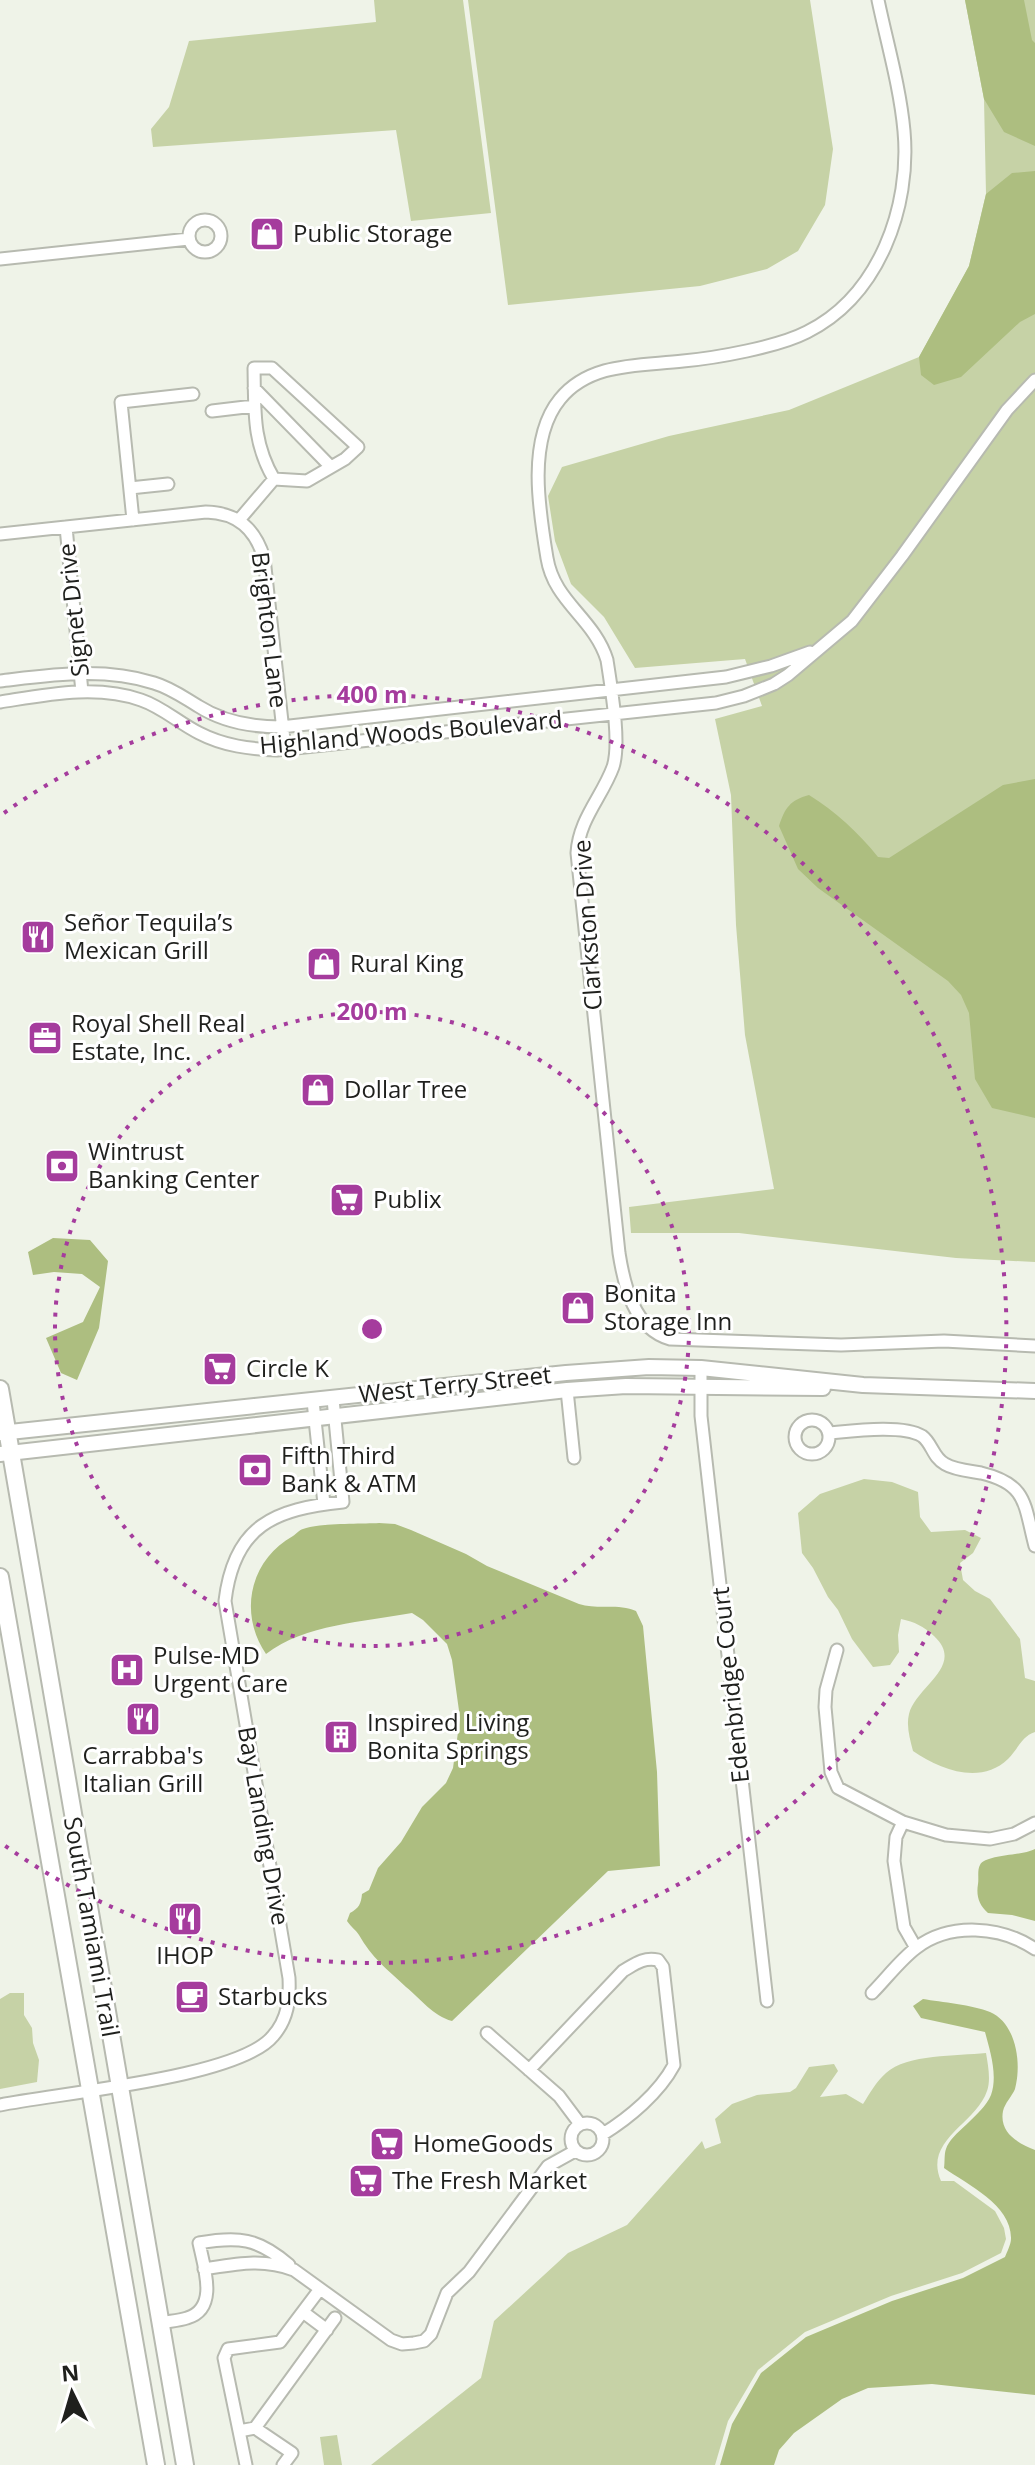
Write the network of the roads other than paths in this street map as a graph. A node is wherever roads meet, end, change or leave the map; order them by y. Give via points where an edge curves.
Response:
1 (878, 0) edge
2 (189, 239) dead end
3 (0, 259) edge
4 (1035, 380) edge
5 (254, 388) junction
6 (193, 394) dead end
7 (254, 406) junction
8 (212, 411) dead end
9 (331, 467) junction
10 (274, 479) junction
11 (168, 484) dead end
12 (130, 488) junction
13 (133, 520) junction
14 (239, 520) junction
15 (66, 527) junction
16 (0, 534) edge
17 (818, 650) junction
18 (80, 673) junction
19 (0, 681) edge
20 (611, 689) junction
21 (82, 692) junction
22 (0, 702) edge
23 (613, 714) junction
24 (281, 727) junction
25 (285, 749) junction
26 (1035, 1346) edge
27 (701, 1368) junction
28 (863, 1385) junction
29 (701, 1386) junction
30 (0, 1389) edge
31 (567, 1390) junction
32 (1035, 1391) edge
33 (333, 1399) junction
34 (313, 1401) junction
35 (334, 1417) junction
36 (315, 1419) junction
37 (4, 1433) edge
38 (829, 1433) dead end
39 (5, 1453) edge
40 (574, 1458) dead end
41 (324, 1504) junction
42 (1035, 1546) edge
43 (0, 1577) edge
44 (837, 1650) dead end
45 (903, 1822) junction
46 (1035, 1823) edge
47 (916, 1948) junction
48 (1035, 1949) edge
49 (872, 1993) dead end
50 (767, 2001) dead end
51 (487, 2033) dead end
52 (529, 2070) junction
53 (118, 2085) junction
54 (91, 2090) junction
55 (0, 2105) edge
56 (580, 2124) junction
57 (603, 2134) junction
58 (575, 2151) junction
59 (204, 2269) junction
60 (294, 2270) junction
61 (320, 2289) junction
62 (303, 2312) junction
63 (335, 2318) dead end
64 (160, 2323) junction
65 (327, 2330) junction
66 (255, 2428) junction
67 (239, 2431) junction
68 (156, 2465) edge
69 (185, 2465) edge
70 (246, 2465) edge
71 (283, 2465) edge

1 - 20 street, Clarkston Drive via 903,119 904,177 893,227 864,282 832,317 786,341 702,360 591,374 559,400 546,425 538,466 550,573 604,649
2 - 3 street
4 - 17 street, Highland Woods Boulevard via 1007,410 862,610
5 - 7 street
5 - 9 street
5 - 9 street via 254,368 272,368 358,447
6 - 12 street via 121,402
7 - 8 street
7 - 10 street via 263,461
9 - 10 street via 307,481
10 - 14 street
11 - 12 street
12 - 13 street
13 - 14 street, Brighton Lane via 206,512
13 - 15 street, Brighton Lane
14 - 24 street, Brighton Lane via 255,536 264,558
15 - 16 street, Brighton Lane
15 - 18 street, Signet Drive
17 - 20 street, Highland Woods Boulevard via 749,673
17 - 23 street, Highland Woods Boulevard via 774,684 744,696
18 - 19 street, Highland Woods Boulevard
18 - 21 street, Signet Drive
18 - 24 street, Highland Woods Boulevard via 154,683 227,720
20 - 23 street, Clarkston Drive
20 - 24 street, Highland Woods Boulevard
21 - 22 street, Highland Woods Boulevard
21 - 25 street, Highland Woods Boulevard via 138,699 231,745
23 - 25 street, Highland Woods Boulevard
23 - 26 street, Clarkston Drive via 616,756 582,825 577,853 619,1253 641,1319 658,1336 670,1339
24 - 25 street, Brighton Lane
27 - 28 street, West Terry Street
27 - 29 street, Edenbridge Court
27 - 33 street, West Terry Street via 566,1373
28 - 29 street, West Terry Street
28 - 32 street, West Terry Street
29 - 31 street, West Terry Street
29 - 50 street, Edenbridge Court
30 - 37 main road, South Tamiami Trail
31 - 35 street, West Terry Street
31 - 40 street
33 - 34 street, West Terry Street
33 - 35 street, Bay Landing Drive
34 - 36 street
34 - 37 street, West Terry Street
35 - 36 street, West Terry Street
35 - 41 street, Bay Landing Drive via 343,1502
36 - 39 street, West Terry Street
36 - 41 street
37 - 39 main road, South Tamiami Trail
38 - 42 street via 914,1432 946,1466 1002,1478 1019,1493
39 - 53 main road, South Tamiami Trail
41 - 53 street, Bay Landing Drive via 284,1513 256,1531 235,1559 225,1601 289,1978 283,2022 257,2050 232,2061
43 - 54 main road, South Tamiami Trail
44 - 45 street via 825,1698 833,1778 844,1792
45 - 46 street via 946,1835 990,1839
45 - 47 street via 894,1861 904,1927
47 - 48 street via 951,1933 977,1930 1012,1936
47 - 49 street
51 - 52 street
52 - 56 street
52 - 57 street via 623,1971 640,1960 658,1960 674,2065 632,2114
53 - 54 street, Bay Landing Drive
53 - 64 main road, South Tamiami Trail
54 - 55 street, Bay Landing Drive
54 - 68 main road, South Tamiami Trail
56 - 57 street via 594,2124
56 - 58 street via 570,2136
57 - 58 street via 596,2153
58 - 61 street via 548,2166 535,2181 469,2272 447,2293 424,2341 391,2340
59 - 60 street via 253,2261
59 - 60 street via 199,2243 236,2239 260,2244
59 - 64 street via 207,2293 200,2312
60 - 61 street
61 - 62 street
62 - 65 street
62 - 67 street via 280,2342 225,2352
63 - 65 street
64 - 69 main road, South Tamiami Trail
65 - 66 street
66 - 67 street
66 - 71 street via 292,2453
67 - 70 street

